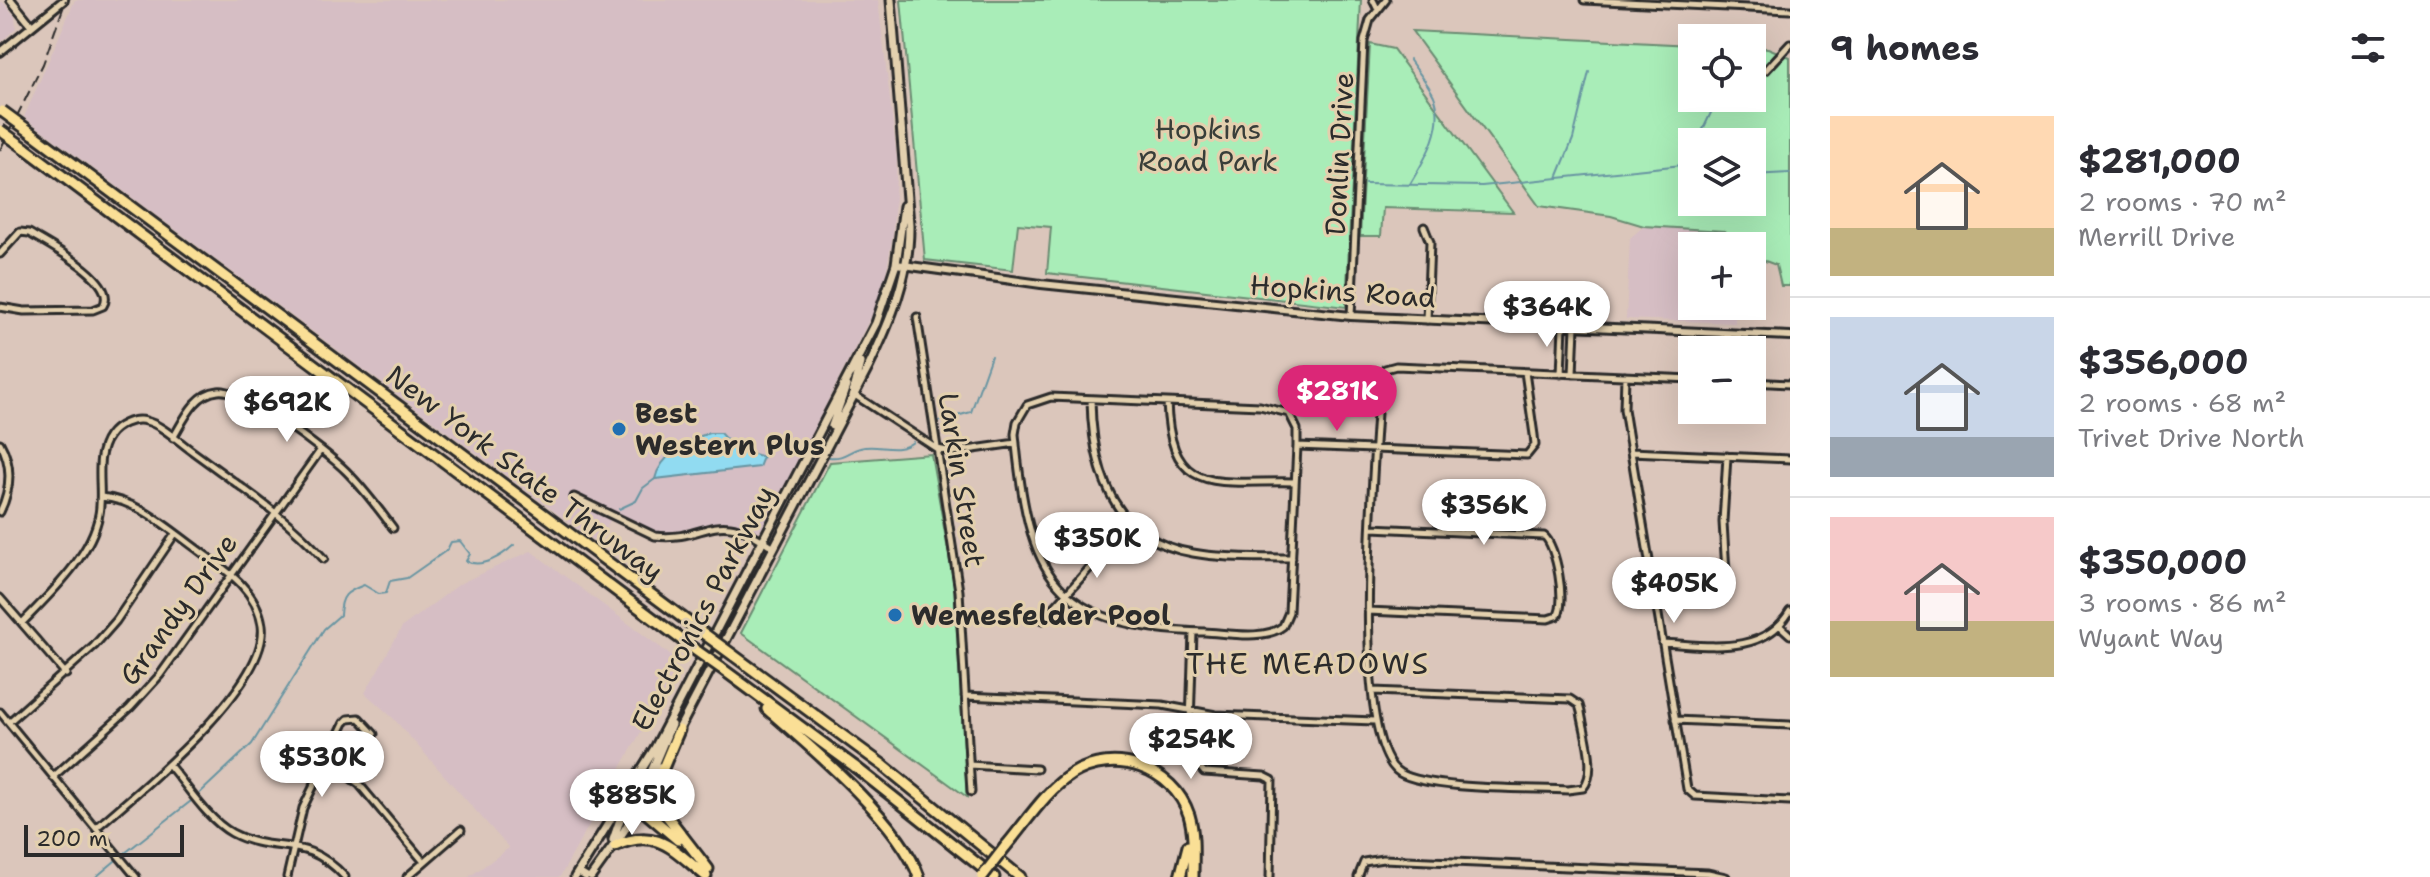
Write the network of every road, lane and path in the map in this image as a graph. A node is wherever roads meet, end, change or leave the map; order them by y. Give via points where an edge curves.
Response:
1 (11, 0) edge
2 (64, 0) edge
3 (891, 0) edge
4 (1373, 0) edge
5 (1386, 0) edge
6 (1584, 0) edge
7 (1377, 8) junction
8 (1790, 10) edge
9 (32, 26) junction
10 (1790, 44) edge
11 (0, 52) edge
12 (1766, 70) dead end
13 (1, 110) edge
14 (0, 130) edge
15 (906, 196) junction
16 (1424, 227) dead end
17 (0, 254) edge
18 (896, 264) junction
19 (905, 266) junction
20 (0, 307) edge
21 (1351, 316) junction
22 (917, 317) dead end
23 (1427, 320) junction
24 (1563, 325) junction
25 (1575, 326) junction
26 (1790, 336) edge
27 (861, 353) junction
28 (1525, 372) junction
29 (1561, 374) junction
30 (1573, 374) junction
31 (1625, 376) junction
32 (1678, 378) edge
33 (1766, 383) edge
34 (1790, 384) edge
35 (846, 394) junction
36 (1091, 399) junction
37 (1167, 402) junction
38 (173, 438) junction
39 (0, 443) edge
40 (1016, 443) junction
41 (1297, 446) junction
42 (937, 449) junction
43 (1376, 449) junction
44 (320, 451) junction
45 (1631, 452) junction
46 (1727, 456) junction
47 (1790, 459) edge
48 (1295, 482) junction
49 (101, 497) junction
50 (574, 497) dead end
51 (0, 512) edge
52 (274, 512) junction
53 (1131, 522) junction
54 (393, 528) dead end
55 (1372, 528) junction
56 (175, 534) junction
57 (764, 541) junction
58 (774, 548) junction
59 (1292, 558) junction
60 (324, 559) dead end
61 (1726, 572) dead end
62 (230, 573) junction
63 (1066, 593) junction
64 (0, 598) edge
65 (1368, 611) junction
66 (1790, 611) edge
67 (1043, 620) dead end
68 (22, 623) junction
69 (1779, 625) junction
70 (1193, 632) junction
71 (1790, 635) edge
72 (1662, 643) junction
73 (66, 674) junction
74 (739, 682) junction
75 (1373, 691) junction
76 (965, 696) junction
77 (681, 697) junction
78 (1189, 710) junction
79 (0, 712) edge
80 (1675, 720) junction
81 (1375, 721) junction
82 (9, 722) junction
83 (1790, 725) edge
84 (679, 730) junction
85 (374, 734) dead end
86 (169, 765) junction
87 (969, 765) junction
88 (322, 766) junction
89 (1037, 769) dead end
90 (53, 777) junction
91 (971, 792) dead end
92 (628, 793) junction
93 (1790, 801) edge
94 (638, 806) junction
95 (96, 828) junction
96 (461, 830) dead end
97 (615, 846) junction
98 (294, 847) junction
99 (1006, 849) junction
100 (606, 857) junction
101 (424, 862) junction
102 (1004, 863) junction
103 (601, 865) junction
104 (1604, 869) junction
105 (576, 875) edge
106 (709, 875) edge
107 (136, 877) edge
108 (287, 877) edge
109 (345, 877) edge
110 (407, 877) edge
111 (588, 877) edge
112 (601, 877) edge
113 (919, 877) edge
114 (983, 877) edge
115 (994, 877) edge
116 (1020, 877) edge
117 (1026, 877) edge
118 (1180, 877) edge
119 (1193, 877) edge
120 (1270, 877) edge
121 (1358, 877) edge
122 (1605, 877) edge
123 (1726, 877) edge

1 - 9 street
2 - 9 street
3 - 15 main road
4 - 7 street
5 - 7 street, Donlin Drive
6 - 8 street
7 - 21 street, Donlin Drive via 1364,41
9 - 11 street
10 - 12 street
13 - 102 highway, New York State Thruway, bridge via 884,766
14 - 74 highway, New York State Thruway, bridge
15 - 18 main road
15 - 19 main road, Electronics Parkway
16 - 23 street via 1430,242
17 - 20 street via 20,232 29,233 98,279 108,298 93,310
18 - 19 street, Hopkins Road
18 - 27 main road
19 - 21 street, Hopkins Road
19 - 35 main road, Electronics Parkway via 888,326
21 - 23 street, Hopkins Road
22 - 42 street, Larkin Street
23 - 24 street, Hopkins Road
24 - 25 street, Hopkins Road
24 - 29 street
25 - 26 street, Hopkins Road
25 - 30 street
27 - 35 main road
27 - 35 main road
28 - 29 street
28 - 43 street via 1385,369 1379,381
28 - 43 street via 1535,445 1527,455
29 - 30 street
30 - 31 street
31 - 32 street
31 - 45 street
33 - 34 street
35 - 42 street
35 - 57 main road, Electronics Parkway
35 - 58 main road, Electronics Parkway via 825,451
36 - 37 street
36 - 40 street via 1035,400 1021,411
36 - 53 street via 1099,471
37 - 41 street via 1282,410 1294,421
37 - 48 street via 1170,445 1186,470 1206,478
38 - 44 street via 199,399 220,390 242,394
38 - 49 street via 146,421 119,426 103,447
38 - 52 street
39 - 51 street via 10,472
40 - 42 street via 953,452
40 - 63 street via 1028,527 1045,567
41 - 43 street
41 - 48 street
42 - 76 street, Larkin Street via 959,591
43 - 55 street
44 - 52 street, Grandy Drive
44 - 54 street via 361,487
45 - 46 street
45 - 72 street
46 - 47 street
46 - 61 street
48 - 59 street
49 - 56 street via 124,501
49 - 68 street via 89,540
50 - 57 street via 655,536 724,525
52 - 60 street
52 - 62 street, Grandy Drive
53 - 59 street via 1159,542 1191,553
53 - 63 street
55 - 65 street
55 - 65 street via 1544,536 1553,549 1562,606 1548,619
56 - 62 street
56 - 73 street via 116,621
57 - 58 street
57 - 77 main road, Electronics Parkway
58 - 84 main road, Electronics Parkway
59 - 70 street via 1289,612 1278,630
62 - 86 street via 259,613 260,645 216,714
62 - 90 street, Grandy Drive via 152,683
63 - 67 street
63 - 70 street via 1115,623
64 - 68 street
65 - 75 street
66 - 69 street
68 - 73 street
69 - 71 street
69 - 72 street via 1742,645
70 - 78 street
72 - 80 street
73 - 82 street
74 - 113 highway via 879,816 909,853
74 - 115 highway, New York State Thruway
75 - 81 street
75 - 81 street via 1570,699 1581,712 1589,766 1585,785 1568,790 1419,780 1389,763
76 - 78 street
76 - 87 street, Larkin Street
77 - 92 main road, Electronics Parkway
77 - 94 main road
78 - 81 street
78 - 120 street via 1189,754 1198,769 1272,780
79 - 82 street
80 - 83 street
80 - 93 street via 1690,794
82 - 90 street
84 - 94 main road, Electronics Parkway
84 - 106 highway via 658,780 657,803
85 - 88 street via 359,718 348,719
86 - 95 street
86 - 98 street via 224,827 246,838
87 - 89 street
87 - 91 street, Larkin Street
88 - 98 street via 303,808
88 - 101 street via 359,784
90 - 95 street
92 - 94 main road
92 - 100 main road
92 - 105 main road, Electronics Parkway
94 - 97 main road, Electronics Parkway
94 - 106 highway
95 - 107 street
96 - 101 street
97 - 100 main road, Electronics Parkway
97 - 106 highway via 635,838 656,839
98 - 108 street
98 - 109 street via 320,854
99 - 114 highway, bridge
99 - 118 highway via 1073,778 1097,768 1126,767 1155,778 1178,802 1189,837
99 - 119 highway via 1071,775 1099,763 1125,762 1162,778 1181,798 1192,831
100 - 103 main road, Electronics Parkway
101 - 110 street
102 - 116 highway, New York State Thruway
102 - 117 highway
103 - 111 main road, Electronics Parkway
103 - 112 street
104 - 121 street via 1383,859 1364,862
104 - 122 street
104 - 123 street
105 - 111 street

